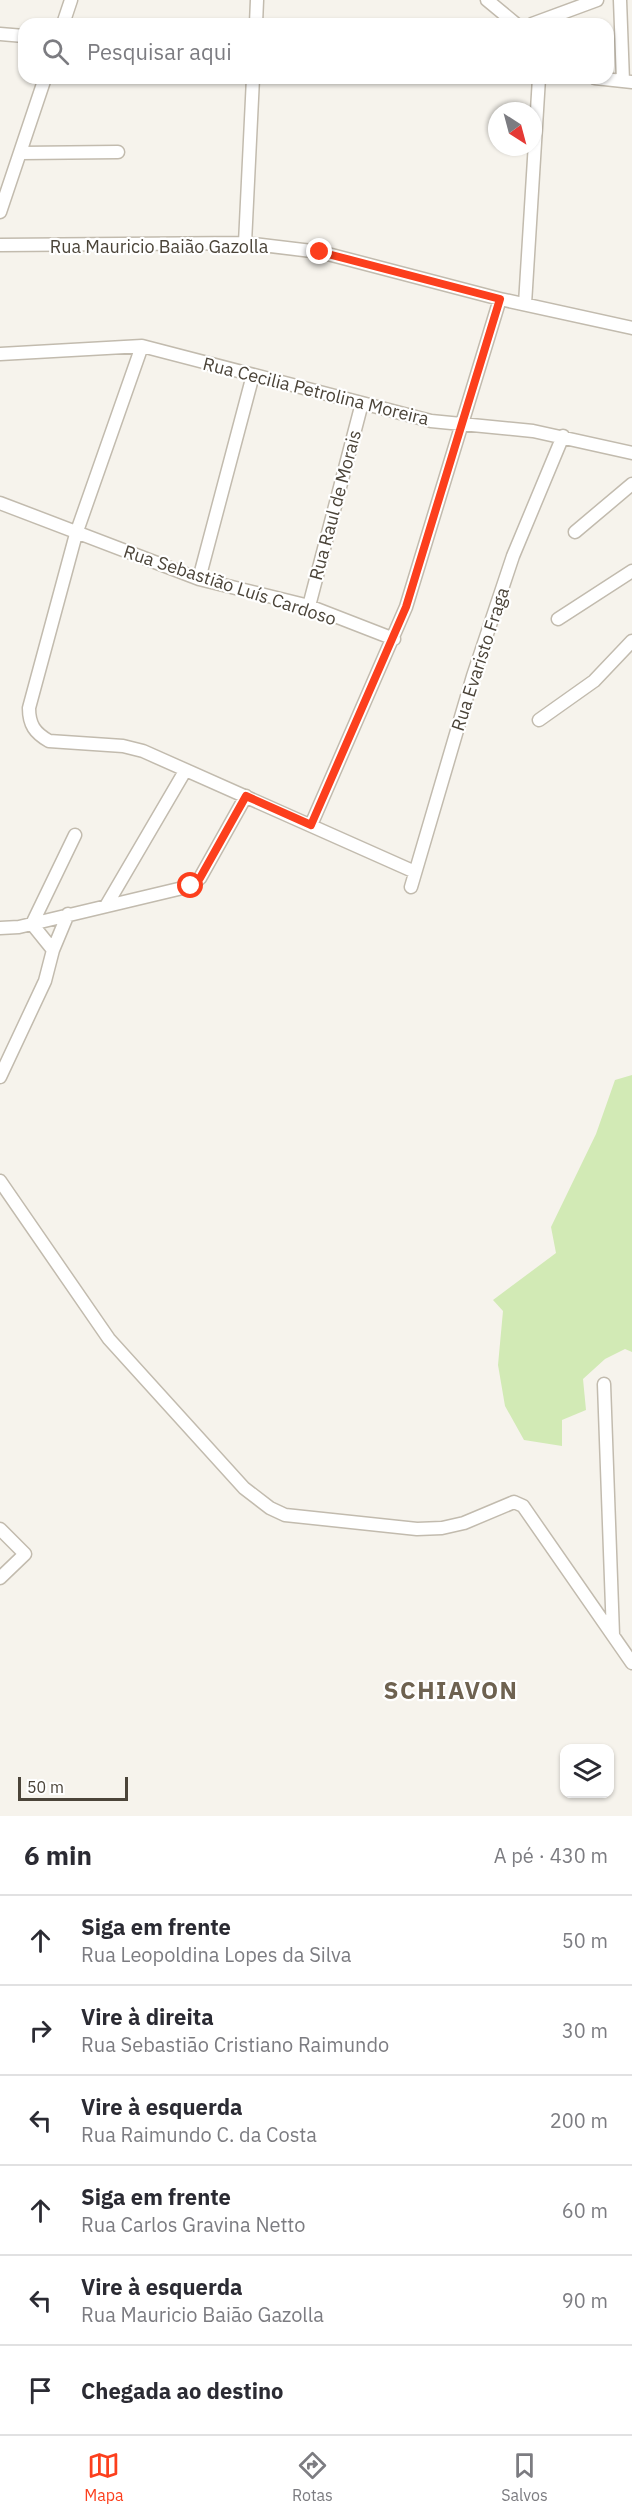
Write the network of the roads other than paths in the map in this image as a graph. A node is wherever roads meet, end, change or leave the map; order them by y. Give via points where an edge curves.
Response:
1 (71, 0) edge
2 (257, 0) edge
3 (487, 0) edge
4 (597, 0) edge
5 (620, 0) edge
6 (65, 18) edge
7 (256, 18) edge
8 (509, 18) edge
9 (548, 18) edge
10 (0, 34) edge
11 (18, 36) edge
12 (628, 81) edge
13 (43, 84) edge
14 (253, 84) edge
15 (539, 84) edge
16 (118, 152) dead end
17 (21, 153) junction
18 (4, 192) edge
19 (0, 212) edge
20 (245, 243) junction
21 (0, 245) edge
22 (500, 299) junction
23 (525, 304) junction
24 (632, 328) edge
25 (142, 346) junction
26 (0, 354) edge
27 (253, 375) junction
28 (362, 403) junction
29 (464, 426) junction
30 (563, 436) junction
31 (632, 453) edge
32 (632, 484) edge
33 (0, 503) edge
34 (575, 532) dead end
35 (76, 534) junction
36 (632, 571) edge
37 (199, 579) junction
38 (309, 606) junction
39 (558, 619) dead end
40 (394, 639) junction
41 (632, 640) edge
42 (539, 720) dead end
43 (185, 771) junction
44 (246, 796) junction
45 (311, 825) junction
46 (75, 836) dead end
47 (415, 872) junction
48 (411, 887) dead end
49 (106, 906) junction
50 (68, 914) junction
51 (32, 924) junction
52 (0, 928) edge
53 (53, 950) junction
54 (0, 1077) edge
55 (0, 1181) edge
56 (603, 1384) dead end
57 (0, 1529) edge
58 (0, 1578) edge
59 (613, 1635) junction
60 (632, 1663) edge

1 - 6 street
2 - 7 street
3 - 8 street
4 - 9 street
5 - 12 street
10 - 11 street
13 - 17 street
14 - 20 street
15 - 23 street
16 - 17 street
17 - 18 street
18 - 19 street
20 - 21 street, Rua Mauricio Baião Gazolla
20 - 22 street, Rua Mauricio Baião Gazolla via 320,252
22 - 23 street, Rua Mauricio Baião Gazolla
22 - 29 street
23 - 24 street, Rua Mauricio Baião Gazolla
25 - 26 street, Rua Cecilia Petrolina Moreira
25 - 27 street, Rua Cecilia Petrolina Moreira
25 - 35 street
27 - 28 street, Rua Cecilia Petrolina Moreira
27 - 37 street
28 - 29 street, Rua Cecilia Petrolina Moreira
28 - 38 street, Rua Raul de Morais
29 - 30 street, Rua Cecilia Petrolina Moreira via 494,426
29 - 40 street
30 - 31 street, Rua Cecilia Petrolina Moreira
30 - 47 street, Rua Evaristo Fraga via 509,567
32 - 34 street
33 - 35 street, Rua Sebastião Luís Cardoso
35 - 37 street, Rua Sebastião Luís Cardoso
35 - 43 street via 29,708 31,726 49,741 123,746
36 - 39 street
37 - 38 street, Rua Sebastião Luís Cardoso
38 - 40 street, Rua Sebastião Luís Cardoso
40 - 45 street
41 - 42 street via 594,681
43 - 44 street
43 - 49 street
44 - 45 street
44 - 49 street via 200,878 191,886
45 - 47 street
46 - 51 street
47 - 48 street, Rua Evaristo Fraga
49 - 50 street
50 - 51 street
50 - 53 street
51 - 52 street
51 - 53 street
53 - 54 street via 45,981
55 - 59 street via 109,1339 244,1488 270,1508 285,1515 417,1529 464,1523 514,1502 523,1506
56 - 59 street
57 - 58 street via 25,1554
59 - 60 street

